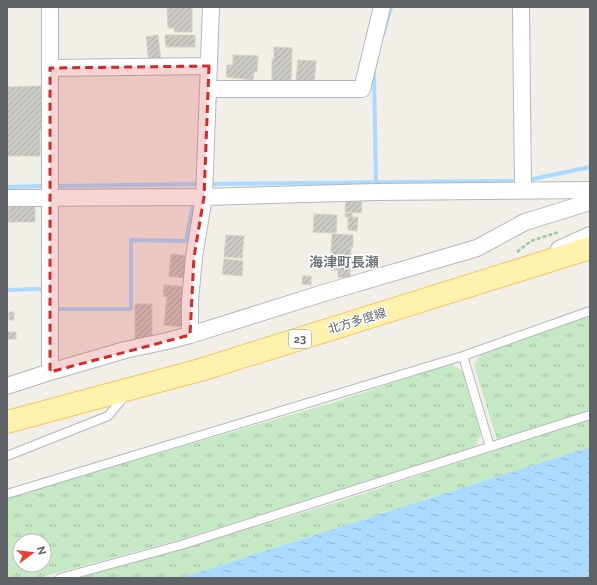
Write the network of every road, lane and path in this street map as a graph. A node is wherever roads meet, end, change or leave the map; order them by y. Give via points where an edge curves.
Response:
1 (50, 7) edge
2 (211, 7) edge
3 (382, 7) edge
4 (521, 7) edge
5 (209, 66) junction
6 (50, 68) junction
7 (209, 89) junction
8 (523, 190) junction
9 (590, 190) edge
10 (204, 196) junction
11 (50, 197) junction
12 (7, 198) edge
13 (590, 202) edge
14 (590, 235) edge
15 (590, 248) edge
16 (517, 272) junction
17 (590, 311) edge
18 (190, 335) junction
19 (463, 356) junction
20 (50, 372) junction
21 (7, 386) edge
22 (131, 389) junction
23 (590, 415) edge
24 (7, 422) edge
25 (490, 447) junction
26 (7, 456) edge
27 (7, 494) edge
28 (60, 578) edge

1 - 6 street
2 - 5 street
3 - 7 street via 362,89
4 - 8 street
5 - 6 street
5 - 7 street
6 - 11 street
7 - 10 street
8 - 9 street
8 - 10 street
10 - 11 street
10 - 18 street via 194,257
11 - 12 street
11 - 20 street
13 - 18 street via 525,222 477,248
14 - 16 street
15 - 16 main road, 北方多度線 / 23
16 - 22 main road, 北方多度線 / 23
17 - 19 lane
18 - 20 street via 125,350
19 - 25 lane
19 - 27 lane
20 - 21 street
22 - 24 main road, 北方多度線 / 23
22 - 26 lane via 108,416
23 - 25 lane
25 - 28 lane via 181,545

